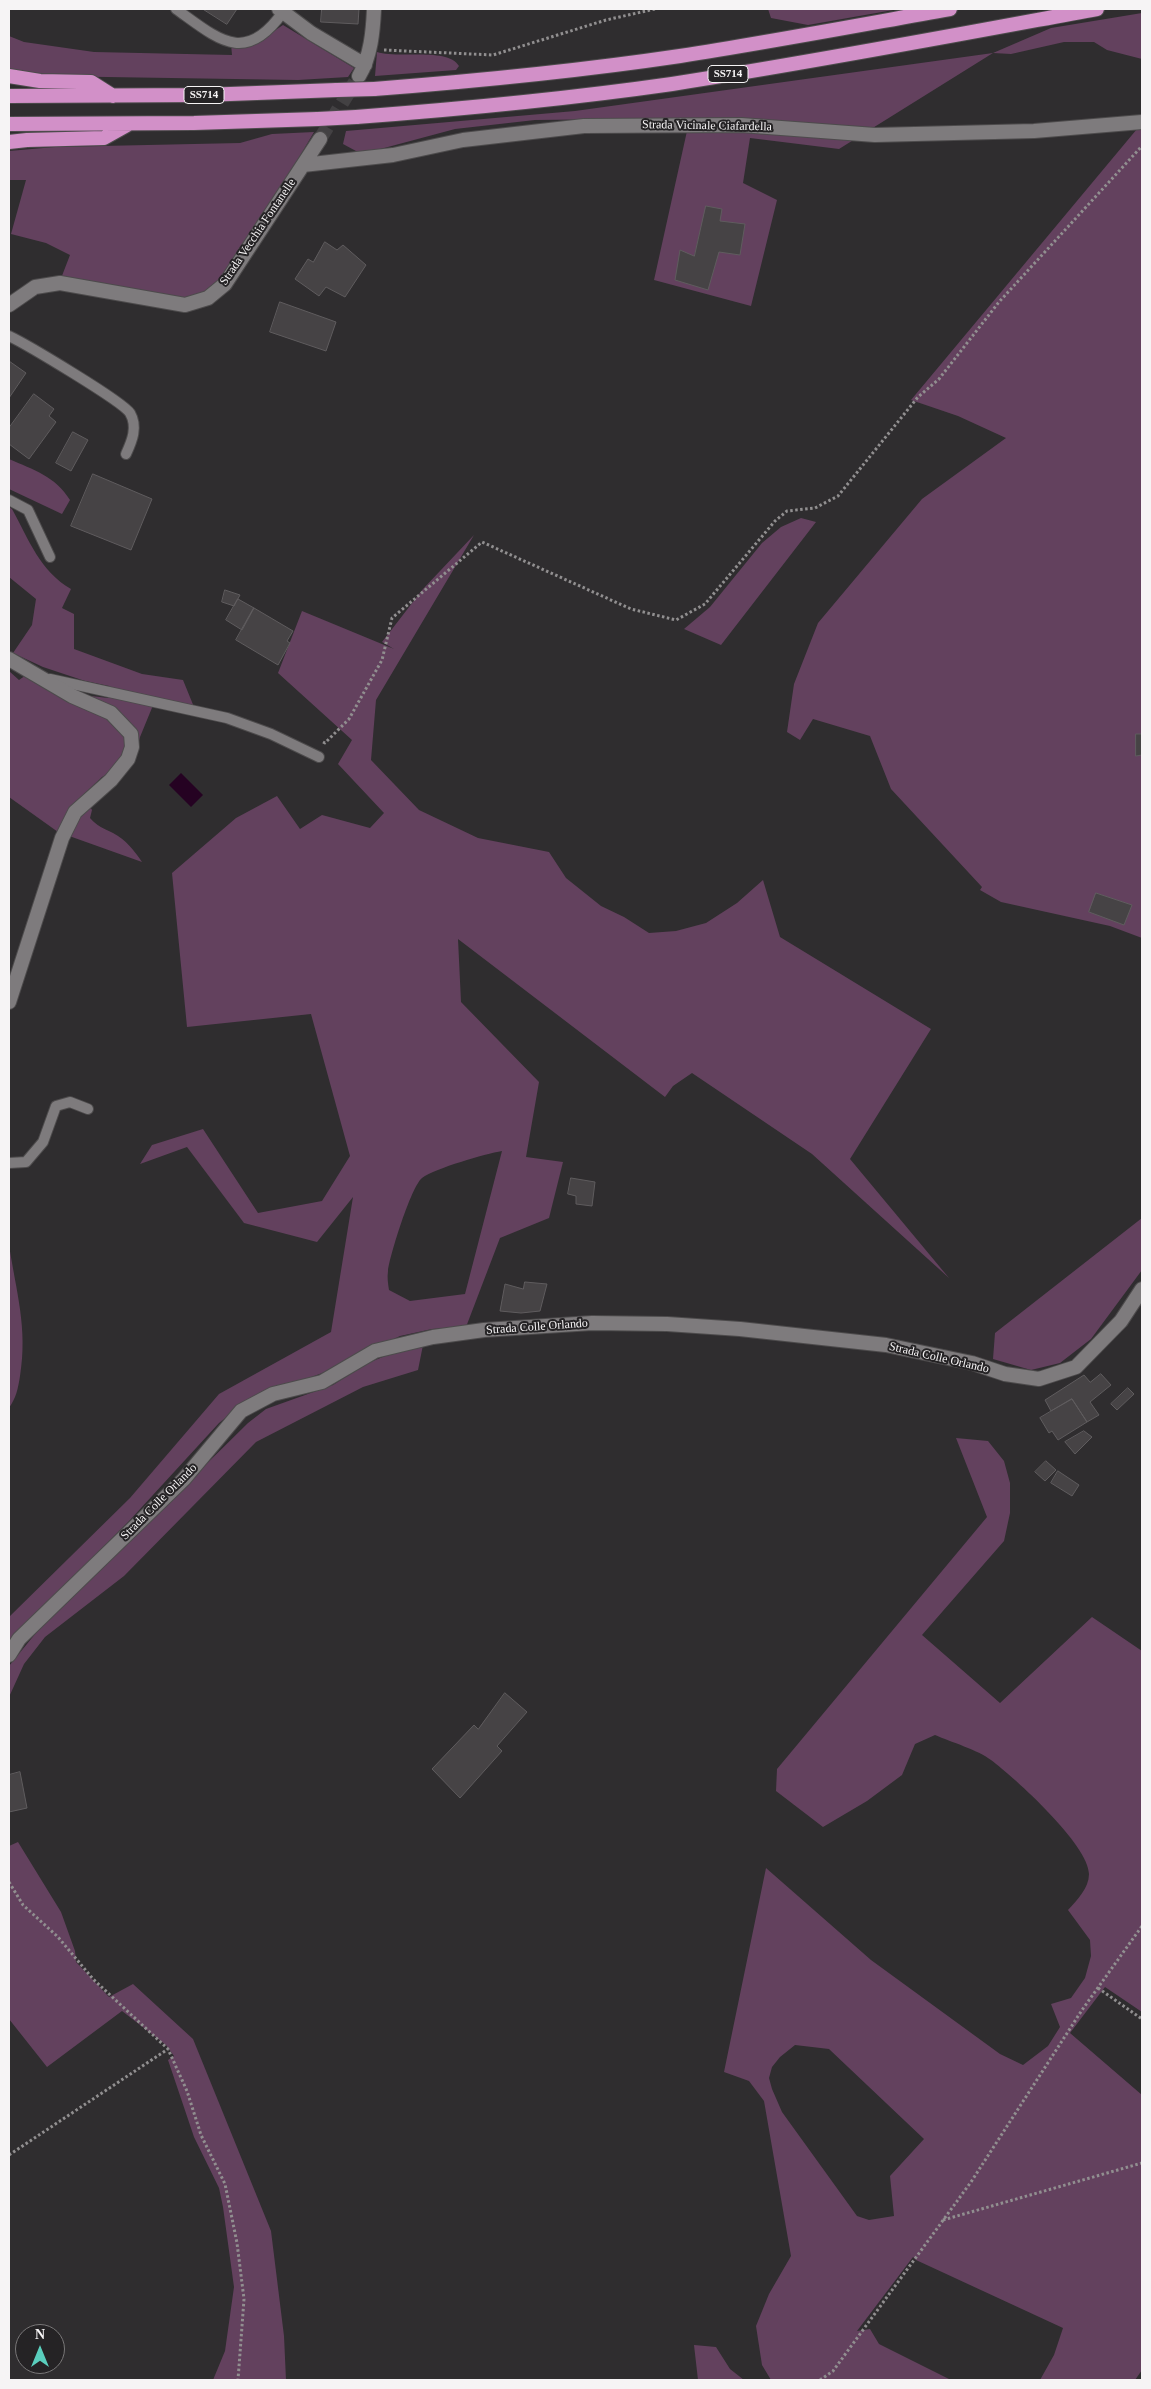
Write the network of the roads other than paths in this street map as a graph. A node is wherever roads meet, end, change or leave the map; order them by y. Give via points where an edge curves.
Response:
1 (176, 9) edge
2 (374, 9) edge
3 (950, 9) edge
4 (1097, 9) edge
5 (281, 10) edge
6 (9, 76) edge
7 (9, 96) edge
8 (114, 96) junction
9 (1142, 122) edge
10 (130, 123) junction
11 (9, 124) edge
12 (320, 139) tunnel mouth
13 (9, 142) edge
14 (303, 164) junction
15 (9, 306) edge
16 (9, 336) edge
17 (126, 454) dead end
18 (9, 500) edge
19 (50, 557) dead end
20 (9, 659) edge
21 (42, 677) junction
22 (319, 757) dead end
23 (9, 1002) edge
24 (88, 1109) dead end
25 (9, 1163) edge
26 (1142, 1289) edge
27 (9, 1655) edge

1 - 5 lane via 209,33 232,43 244,44 272,28
2 - 5 street via 362,70
3 - 8 highway, SS714, bridge via 628,63 480,81 374,89
4 - 10 highway, SS714, bridge via 672,84 501,105 318,119
6 - 8 highway via 40,81 90,82
7 - 8 highway, SS714
9 - 14 street, Strada Vicinale Ciafardella via 1034,130 875,135 741,124 584,126 463,140 393,155
10 - 11 highway, SS714
10 - 13 highway via 104,138
12 - 14 street, Strada Vecchia Fontanelle
14 - 15 street, Strada Vecchia Fontanelle via 225,284 208,298 185,305 60,283 35,286
16 - 17 lane via 130,412 134,434
18 - 19 lane via 28,510
20 - 21 street
21 - 22 lane via 227,718
21 - 23 street via 72,696 111,713 131,734 132,747 128,759 111,780 75,812 62,838
24 - 25 lane via 70,1102 56,1106 43,1142 26,1162
26 - 27 street, Strada Colle Orlando via 1121,1321 1076,1367 1039,1379 886,1345 667,1324 592,1323 484,1330 433,1337 375,1351 322,1382 273,1394 241,1411 184,1479 19,1639

